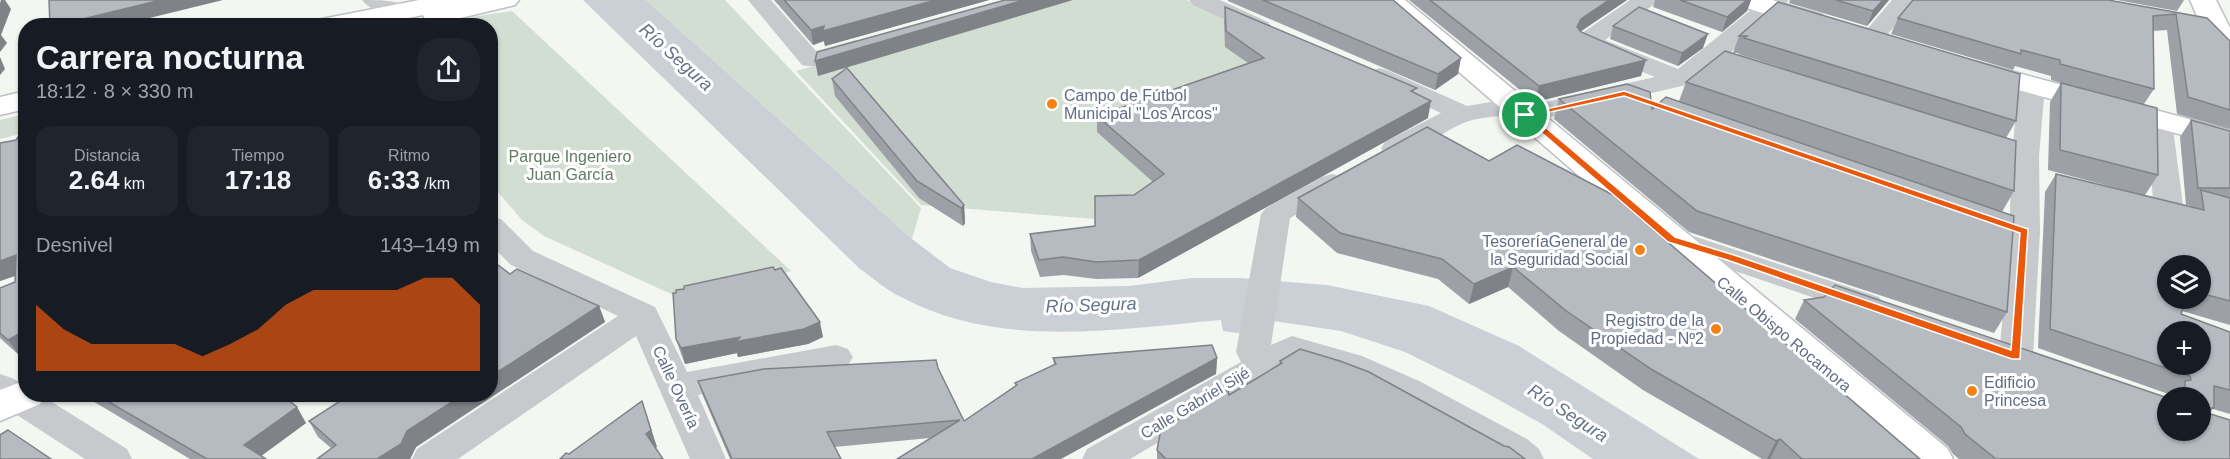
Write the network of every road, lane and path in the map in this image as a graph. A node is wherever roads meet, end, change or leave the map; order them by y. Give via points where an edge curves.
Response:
1 (506, 0) edge
2 (1389, 0) edge
3 (1904, 0) edge
4 (2203, 0) edge
5 (759, 1) edge
6 (1207, 1) edge
7 (1764, 3) edge
8 (459, 5) edge
9 (389, 8) edge
10 (1643, 9) edge
11 (355, 18) edge
12 (440, 18) edge
13 (2188, 24) edge
14 (1279, 35) edge
15 (2222, 36) edge
16 (1862, 37) joint
17 (878, 41) edge
18 (1951, 63) edge
19 (1364, 70) edge
20 (1681, 79) junction
21 (2032, 86) junction
22 (18, 90) edge
23 (0, 93) edge
24 (1624, 93) junction
25 (18, 102) edge
26 (0, 106) edge
27 (1669, 109) edge
28 (1520, 111) junction
29 (1464, 114) junction
30 (2159, 121) junction
31 (1958, 134) edge
32 (2230, 139) edge
33 (2033, 171) junction
34 (2114, 198) edge
35 (1947, 205) edge
36 (2025, 231) junction
37 (498, 234) edge
38 (1672, 239) junction
39 (1893, 314) edge
40 (643, 315) junction
41 (837, 357) dead end
42 (1259, 365) junction
43 (2048, 367) edge
44 (677, 386) junction
45 (18, 402) edge
46 (1513, 456) edge
47 (1110, 457) edge
48 (114, 459) edge
49 (430, 459) edge
50 (708, 459) edge
51 (1932, 459) edge

1 - 8 street
2 - 28 street, Calle Obispo Rocamora
3 - 16 street
4 - 15 street
5 - 17 street via 811,60
6 - 14 street
7 - 16 street
7 - 20 street via 1719,51
8 - 9 street
8 - 12 street
9 - 11 street
10 - 20 street via 1587,41
13 - 15 street
18 - 21 street
19 - 29 street
20 - 24 street
21 - 30 street
21 - 33 street
22 - 23 street
24 - 27 street
24 - 28 street
25 - 26 street
28 - 29 street
28 - 38 street, Calle Obispo Rocamora
29 - 42 street via 1442,122 1276,214 1253,352
30 - 32 street
30 - 34 street via 2169,213
31 - 33 street
33 - 36 street
35 - 36 street
36 - 43 street via 2002,351
37 - 40 street via 522,258
38 - 39 street
38 - 51 street, Calle Obispo Rocamora
40 - 44 street, Calle Overía
40 - 49 street
41 - 44 street
42 - 46 street, Calle Gabriel Sijé via 1292,348 1322,353 1380,376
42 - 47 street, Calle Gabriel Sijé
44 - 50 street, Calle Overía
45 - 48 street

